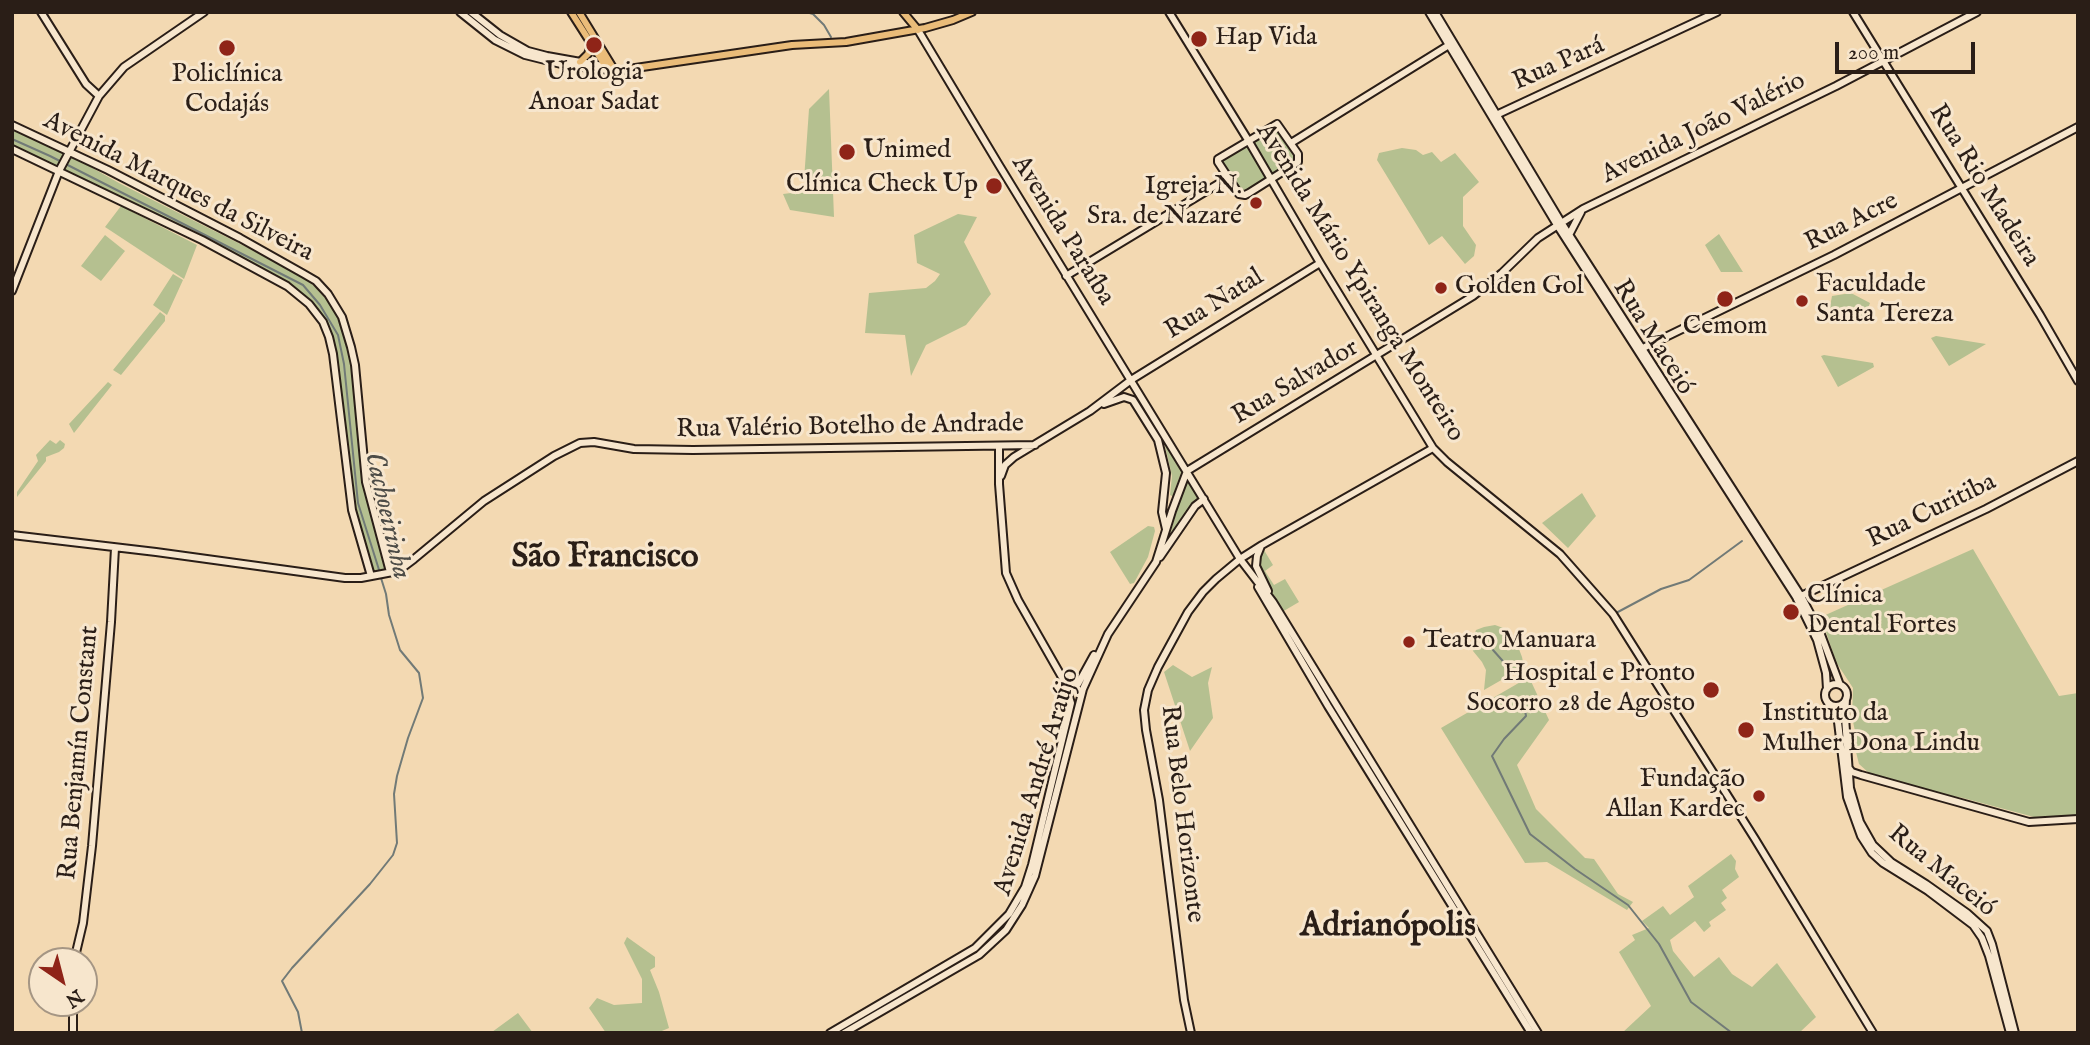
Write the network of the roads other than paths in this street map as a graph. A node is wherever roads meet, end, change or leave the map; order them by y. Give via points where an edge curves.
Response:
1 (41, 12) edge
2 (204, 12) edge
3 (460, 12) edge
4 (471, 12) edge
5 (571, 12) edge
6 (579, 12) edge
7 (903, 12) edge
8 (972, 12) edge
9 (1169, 12) edge
10 (1429, 12) edge
11 (1435, 12) edge
12 (1717, 12) edge
13 (1853, 12) edge
14 (1977, 12) edge
15 (918, 30) junction
16 (593, 44) junction
17 (1449, 46) junction
18 (1884, 61) junction
19 (580, 62) junction
20 (610, 68) junction
21 (99, 96) junction
22 (1494, 116) junction
23 (12, 125) edge
24 (2078, 127) edge
25 (1248, 140) junction
26 (1291, 143) junction
27 (12, 149) edge
28 (69, 153) junction
29 (60, 169) junction
30 (1228, 178) junction
31 (1270, 180) junction
32 (1962, 188) junction
33 (1583, 209) junction
34 (1559, 223) junction
35 (1569, 235) junction
36 (1320, 263) junction
37 (1066, 276) junction
38 (12, 291) edge
39 (1642, 349) junction
40 (1377, 356) junction
41 (1131, 380) junction
42 (2078, 381) edge
43 (1090, 411) junction
44 (1035, 445) junction
45 (999, 447) junction
46 (1433, 447) junction
47 (2078, 461) edge
48 (1187, 471) junction
49 (999, 484) junction
50 (1204, 499) junction
51 (1166, 529) junction
52 (12, 535) edge
53 (1262, 545) junction
54 (115, 548) junction
55 (1240, 559) junction
56 (1156, 562) junction
57 (389, 572) junction
58 (373, 576) junction
59 (1254, 579) junction
60 (1801, 596) junction
61 (1273, 602) junction
62 (1813, 624) junction
63 (1817, 634) junction
64 (1104, 641) junction
65 (1063, 679) junction
66 (1840, 685) junction
67 (1826, 689) junction
68 (1846, 699) junction
69 (1828, 703) junction
70 (1347, 712) dead end
71 (1346, 721) junction
72 (1846, 761) junction
73 (1849, 769) junction
74 (1865, 775) junction
75 (1850, 781) junction
76 (2078, 819) edge
77 (77, 947) edge
78 (830, 1033) edge
79 (844, 1033) edge
80 (1191, 1033) edge
81 (1531, 1033) edge
82 (1538, 1033) edge
83 (1873, 1033) edge
84 (2010, 1033) edge
85 (2015, 1033) edge

1 - 21 street via 86,84
2 - 21 street via 124,67
3 - 20 street via 495,40 525,55 565,65
4 - 19 street via 528,51
5 - 16 main road
6 - 16 main road
7 - 15 main road, Avenida Paraíba
8 - 15 main road
9 - 25 street, Avenida Mário Ypiranga Monteiro
10 - 17 street, Rua Maceió
11 - 22 street, Rua Maceió
12 - 22 street, Rua Pará
13 - 18 street, Rua Rio Madeira
14 - 18 street, Avenida João Valério
15 - 20 main road
15 - 37 street, Avenida Paraíba
16 - 19 main road
16 - 20 main road
17 - 22 street, Rua Maceió
17 - 26 street
18 - 32 street, Rua Rio Madeira
18 - 33 street, Avenida João Valério
19 - 20 street
21 - 28 street
22 - 34 street, Rua Maceió
23 - 28 street, Avenida Marques da Silveira
24 - 32 street, Rua Acre
25 - 26 street via 1277,124
25 - 30 street via 1218,159
25 - 31 street, Avenida Mário Ypiranga Monteiro
26 - 31 street via 1300,157 1298,162
27 - 29 street, Avenida Marques da Silveira
28 - 29 street
28 - 57 street, Avenida Marques da Silveira via 304,274 328,294 342,317 355,365 366,482
29 - 38 street
29 - 58 street, Avenida Marques da Silveira via 287,286 318,315 333,354 352,510
30 - 31 street via 1242,195
30 - 37 street
31 - 36 street, Avenida Mário Ypiranga Monteiro
32 - 39 street, Rua Acre
32 - 42 street, Rua Rio Madeira
33 - 34 street, Avenida João Valério
33 - 35 street
34 - 35 street, Rua Maceió
34 - 40 street, Rua Salvador via 1472,296
34 - 62 street, Rua Maceió
35 - 39 street, Rua Maceió
36 - 40 street, Avenida Mário Ypiranga Monteiro
36 - 41 street, Rua Natal
37 - 41 street, Avenida Paraíba
39 - 60 street, Rua Maceió
40 - 46 street, Avenida Mário Ypiranga Monteiro
40 - 48 street, Rua Salvador
41 - 43 street, Rua Valério Botelho de Andrade
41 - 48 street, Avenida Paraíba
43 - 44 street, Rua Valério Botelho de Andrade
43 - 51 street via 1124,397 1133,400 1144,415 1164,457 1162,518
44 - 45 street, Rua Valério Botelho de Andrade
44 - 49 street via 1009,461
45 - 49 street
45 - 57 street, Rua Valério Botelho de Andrade via 634,449 580,443 484,501 414,559
46 - 53 street, Rua Belo Horizonte
46 - 83 street, Avenida Mário Ypiranga Monteiro via 1554,548 1613,614
47 - 60 street, Rua Curitiba
48 - 50 street, Avenida Paraíba
48 - 51 street, Avenida André Araújo
49 - 65 street via 1009,581
50 - 55 street, Avenida Paraíba
50 - 56 street
51 - 56 street, Avenida André Araújo
52 - 54 street
53 - 55 street, Rua Belo Horizonte
53 - 61 street via 1256,566
54 - 58 street via 351,579
54 - 77 street, Rua Benjamín Constant via 93,833
55 - 59 street, Avenida Paraíba
55 - 80 street, Rua Belo Horizonte via 1195,601 1158,667 1144,710
56 - 64 street, Avenida André Araújo
57 - 58 street
59 - 61 street
59 - 81 street
60 - 62 street, Rua Maceió
61 - 71 street
62 - 63 street, Rua Maceió
63 - 66 street, Rua Maceió
63 - 67 street, Rua Maceió
64 - 65 street via 1078,684
64 - 79 street, Avenida André Araújo via 1083,689 1035,876 1014,919 979,955
65 - 78 street, Avenida André Araújo via 1071,708 1032,864 1009,914 961,958
66 - 67 street
66 - 68 street via 1847,692
67 - 69 street
68 - 69 street via 1838,705
68 - 72 street, Rua Maceió
69 - 72 street, Rua Maceió via 1838,722
70 - 71 street
71 - 82 street
72 - 73 street
72 - 74 street
72 - 84 street, Rua Maceió via 1850,809 1861,836 1884,863 1979,932
73 - 74 street
73 - 75 street, Rua Maceió
74 - 75 street
74 - 76 street via 2029,822
75 - 85 street, Rua Maceió via 1860,822 1878,851 1987,931

